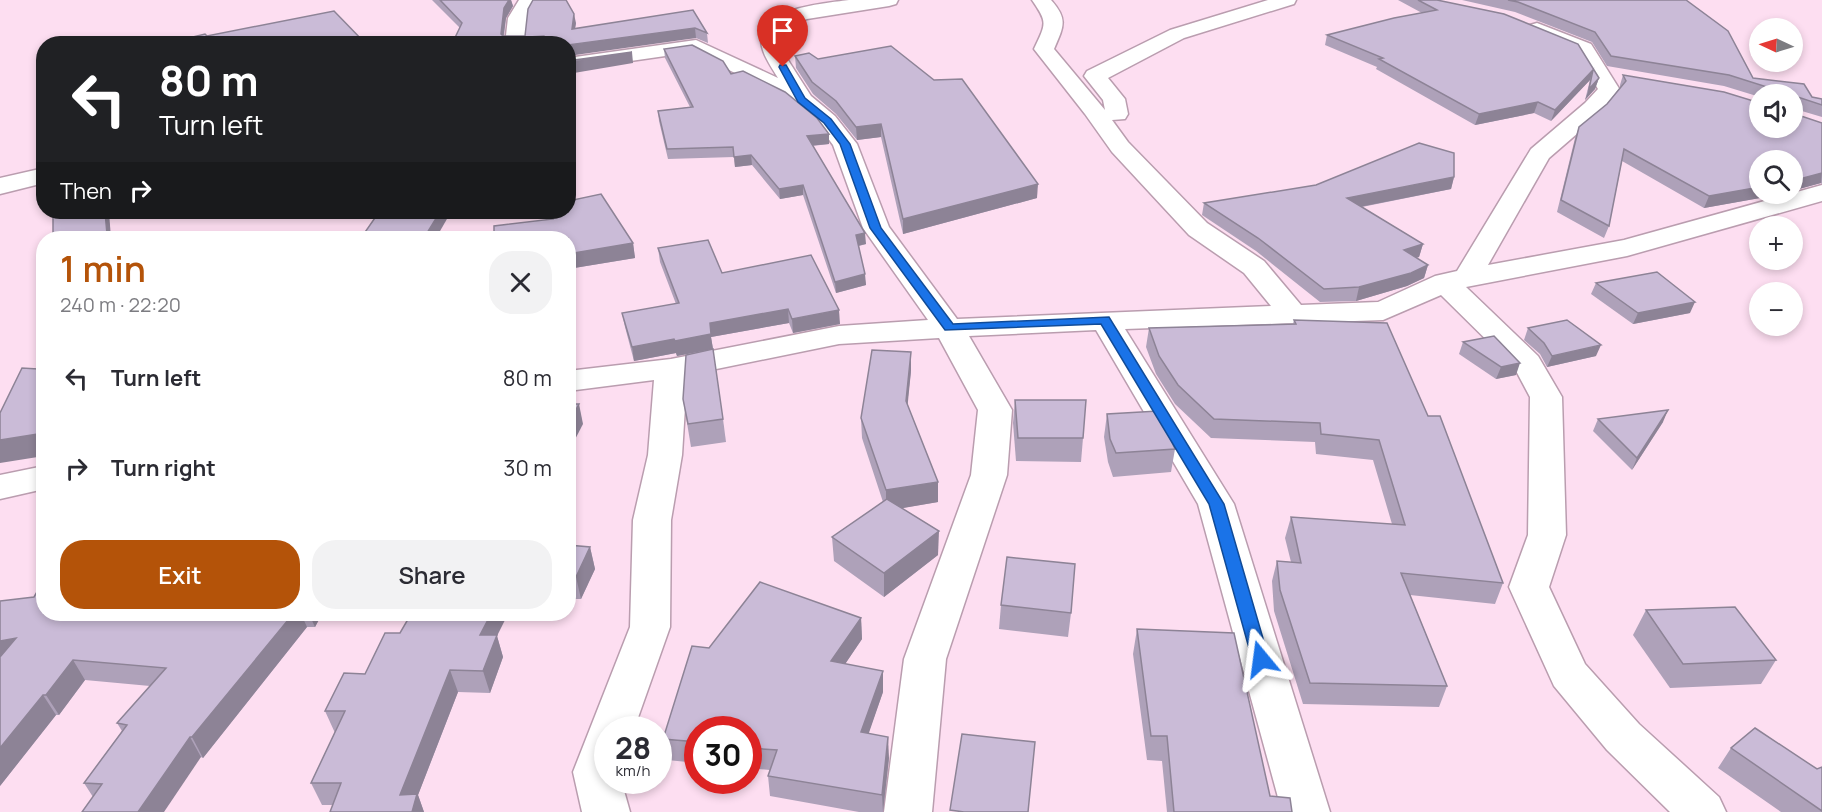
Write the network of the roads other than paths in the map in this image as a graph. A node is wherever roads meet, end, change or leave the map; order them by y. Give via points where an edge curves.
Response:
1 (528, 0) edge
2 (889, 0) edge
3 (1041, 0) edge
4 (1218, 0) edge
5 (1287, 0) edge
6 (1242, 13) junction
7 (1517, 21) edge
8 (516, 36) edge
9 (576, 63) edge
10 (1600, 73) junction
11 (1626, 76) edge
12 (802, 100) junction
13 (1120, 147) junction
14 (36, 177) edge
15 (0, 186) edge
16 (1822, 193) edge
17 (1456, 280) junction
18 (1292, 314) junction
19 (1105, 320) junction
20 (949, 328) junction
21 (670, 369) junction
22 (576, 380) edge
23 (36, 479) edge
24 (0, 487) edge
25 (617, 716) edge
26 (602, 794) edge
27 (606, 812) edge
28 (908, 812) edge
29 (1306, 812) edge
30 (1702, 812) edge

1 - 8 street via 518,18
2 - 12 street via 804,15 774,27 771,40 778,61
3 - 13 street via 1053,14 1053,29 1044,49
4 - 6 street
5 - 6 street
6 - 13 street via 1178,34 1095,76 1113,99
7 - 10 street via 1584,48
9 - 12 street via 696,46
10 - 11 street
10 - 17 street via 1609,90 1539,154
12 - 20 street via 827,121 845,144 876,228
13 - 18 street via 1198,229 1254,267
14 - 15 street
16 - 17 street via 1627,248
17 - 18 street via 1383,310
17 - 30 street via 1527,363 1546,397 1547,535 1529,587 1569,674 1623,736
18 - 19 street
19 - 20 street
19 - 29 street via 1216,504
20 - 21 street via 840,335
20 - 28 street via 995,410 989,475 925,659
21 - 22 street
21 - 25 street via 665,455 651,520 650,627
23 - 24 street
26 - 27 street

